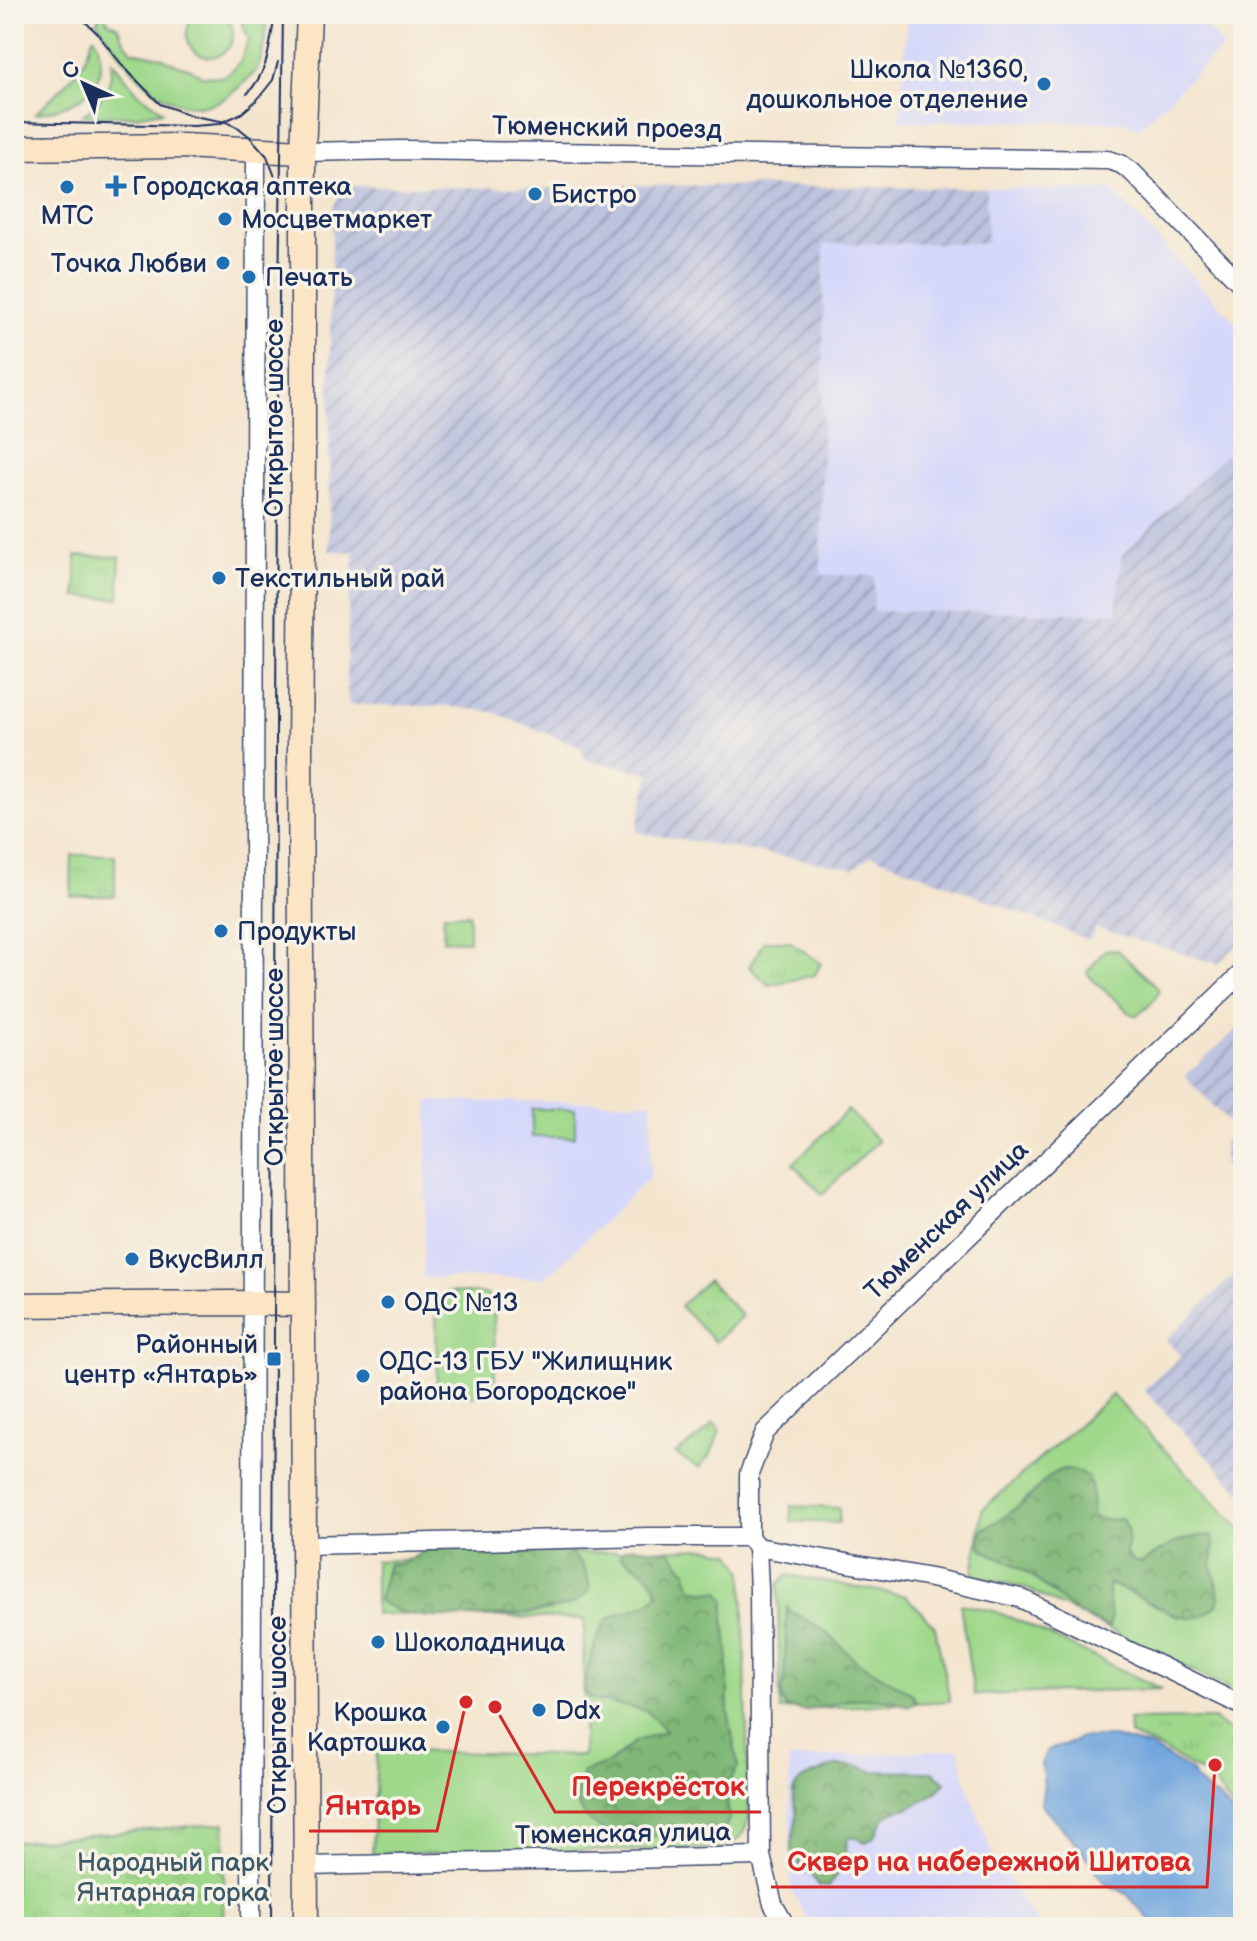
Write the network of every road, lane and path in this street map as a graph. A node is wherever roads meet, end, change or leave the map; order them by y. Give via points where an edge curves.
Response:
1 (309, 14) edge
2 (14, 148) edge
3 (256, 150) junction
4 (303, 152) junction
5 (1243, 286) edge
6 (1243, 972) edge
7 (252, 1303) junction
8 (303, 1304) junction
9 (14, 1305) edge
10 (753, 1542) junction
11 (304, 1545) junction
12 (1243, 1706) edge
13 (761, 1856) junction
14 (306, 1866) junction
15 (251, 1927) edge
16 (306, 1927) edge
17 (786, 1927) edge

1 - 4 main road, Открытое шоссе
2 - 3 main road
3 - 4 main road
3 - 7 street
4 - 5 street, Тюменский проезд via 1108,160 1132,172
4 - 8 main road, Открытое шоссе
6 - 10 street, Тюменская улица via 765,1432 749,1474
7 - 8 main road
7 - 9 main road
7 - 15 street
8 - 11 main road, Открытое шоссе
10 - 11 street via 649,1537
10 - 12 street via 1020,1598
10 - 13 street, Тюменская улица
11 - 14 main road, Открытое шоссе
13 - 14 street, Тюменская улица
13 - 17 street via 773,1904
14 - 16 main road, Открытое шоссе

